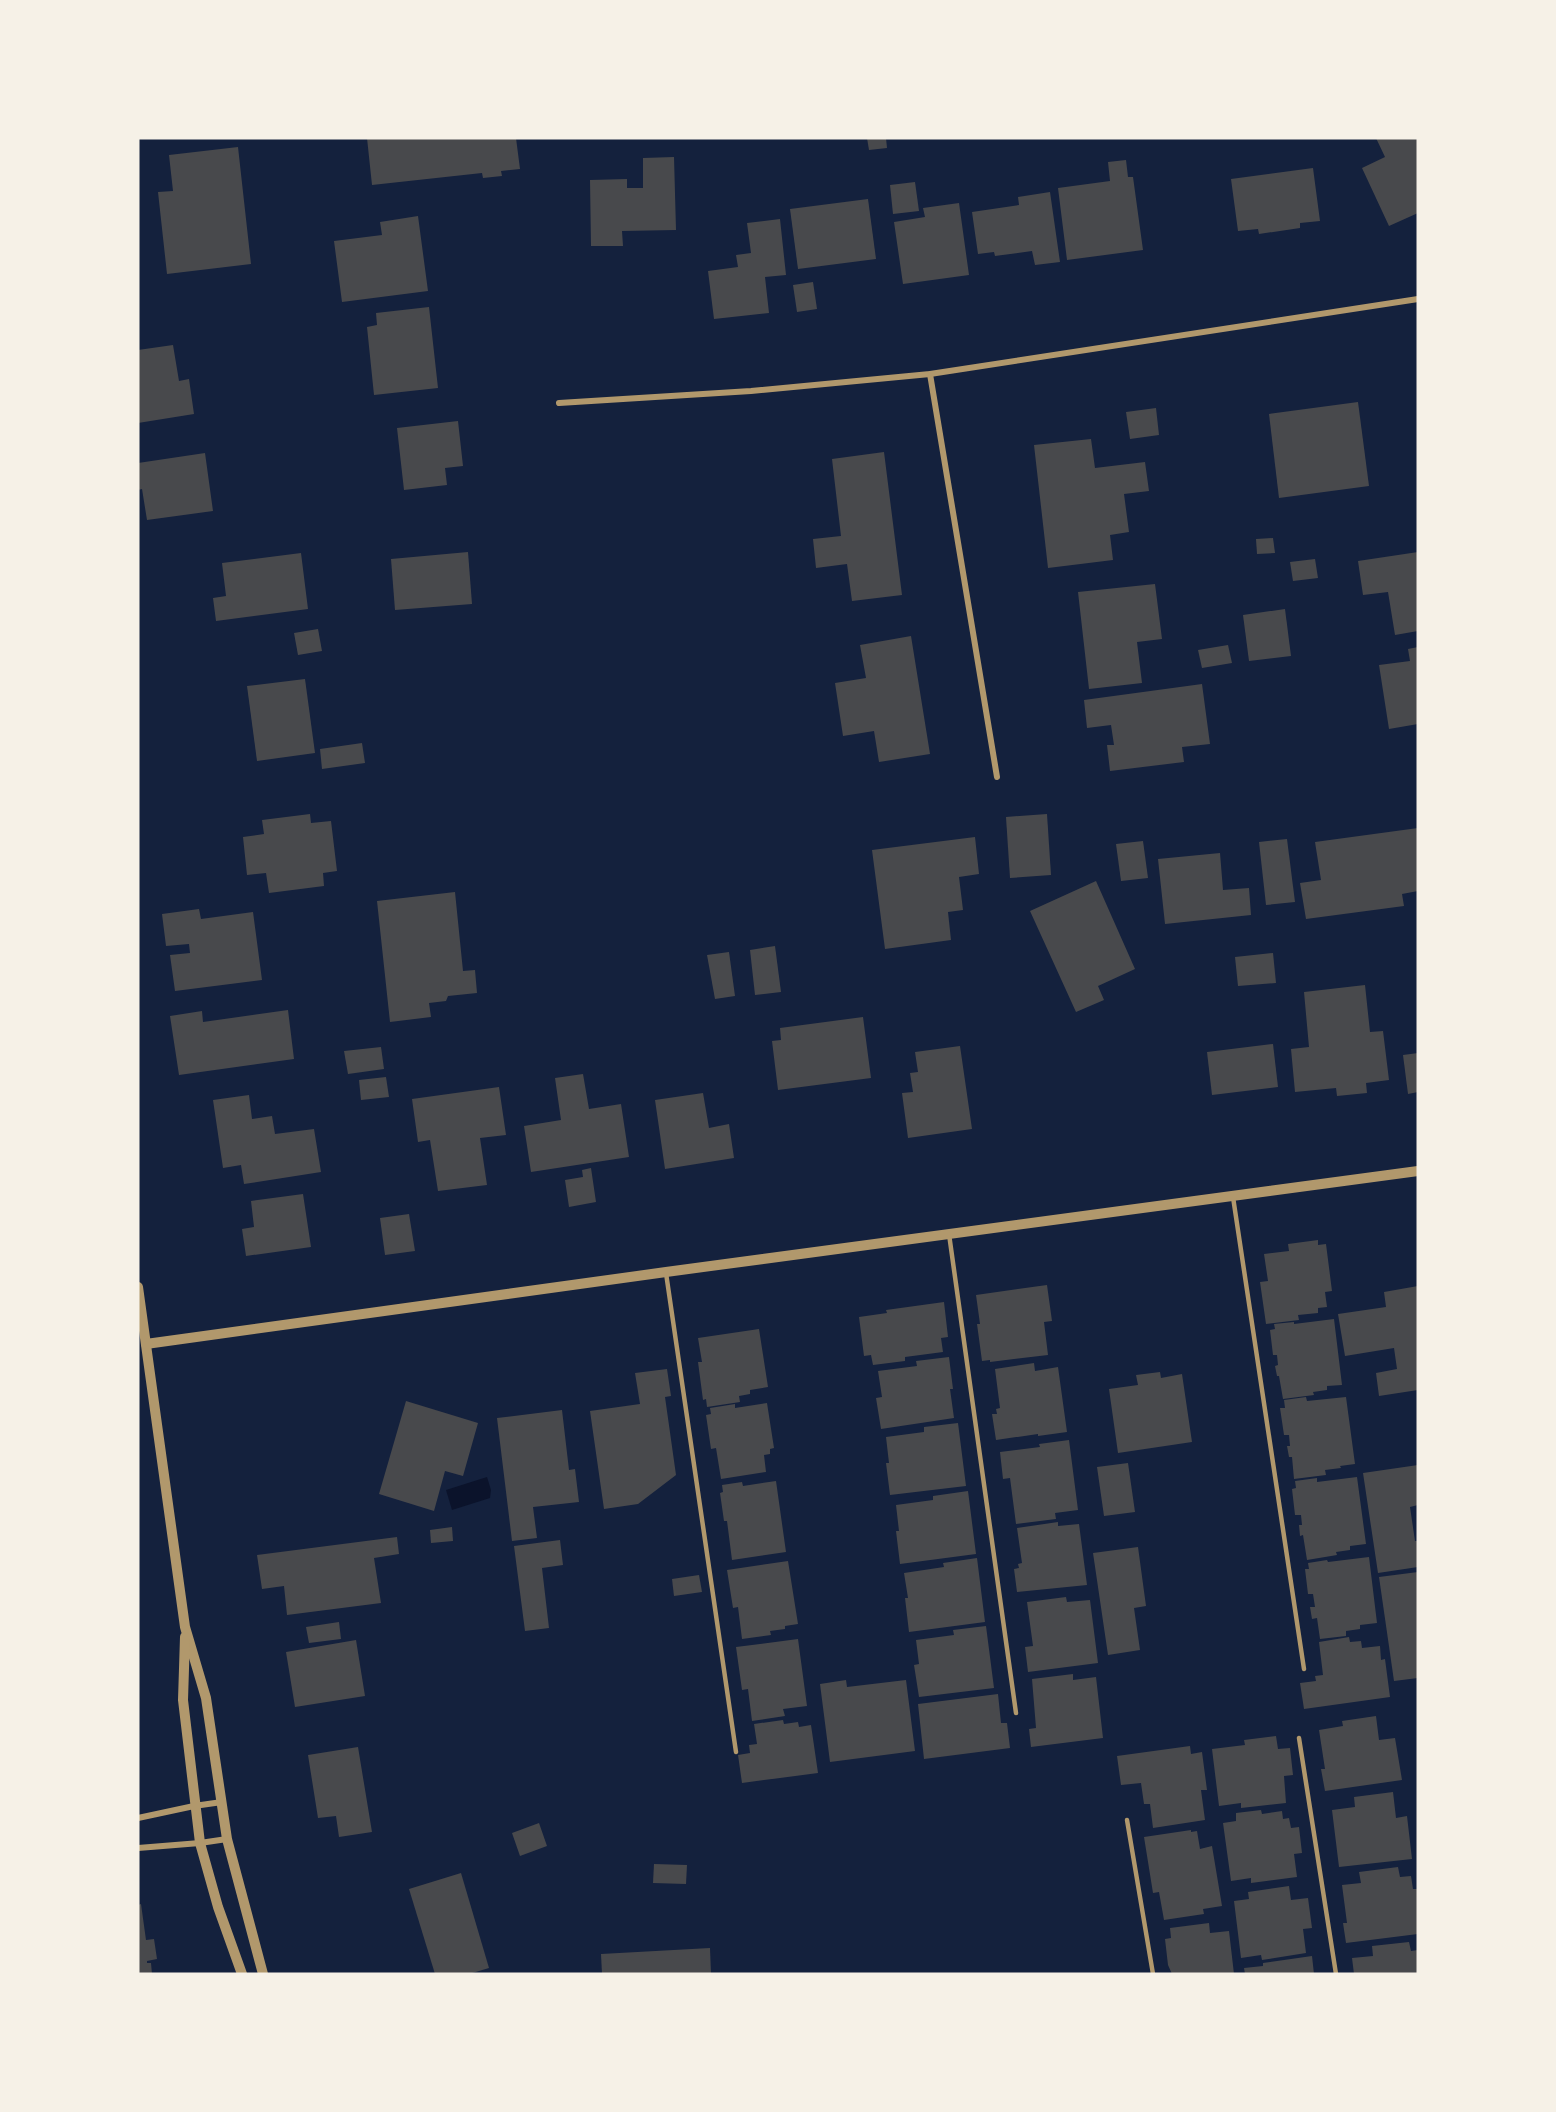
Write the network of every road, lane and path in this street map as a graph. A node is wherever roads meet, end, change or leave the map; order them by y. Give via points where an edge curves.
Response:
1 (1418, 299) edge
2 (930, 374) junction
3 (559, 403) dead end
4 (997, 777) dead end
5 (1418, 1171) edge
6 (1233, 1196) junction
7 (948, 1234) junction
8 (666, 1272) junction
9 (138, 1287) edge
10 (146, 1344) junction
11 (185, 1627) junction
12 (1304, 1669) dead end
13 (1016, 1713) dead end
14 (1299, 1738) dead end
15 (736, 1752) dead end
16 (222, 1802) junction
17 (194, 1806) junction
18 (138, 1818) edge
19 (1127, 1820) dead end
20 (227, 1839) junction
21 (200, 1843) junction
22 (138, 1848) edge
23 (242, 1974) edge
24 (263, 1974) edge
25 (1153, 1974) edge
26 (1336, 1974) edge

1 - 2 street
2 - 3 street
2 - 4 street
5 - 6 street
6 - 7 street
6 - 12 lane
7 - 8 street
7 - 13 lane
8 - 10 street
8 - 15 lane
9 - 10 street
10 - 11 street
11 - 16 street via 206,1698
11 - 17 street via 183,1700
14 - 26 lane
16 - 17 street
16 - 20 street
17 - 18 street
17 - 21 street
19 - 25 lane
20 - 21 street
20 - 24 street
21 - 22 street
21 - 23 street

